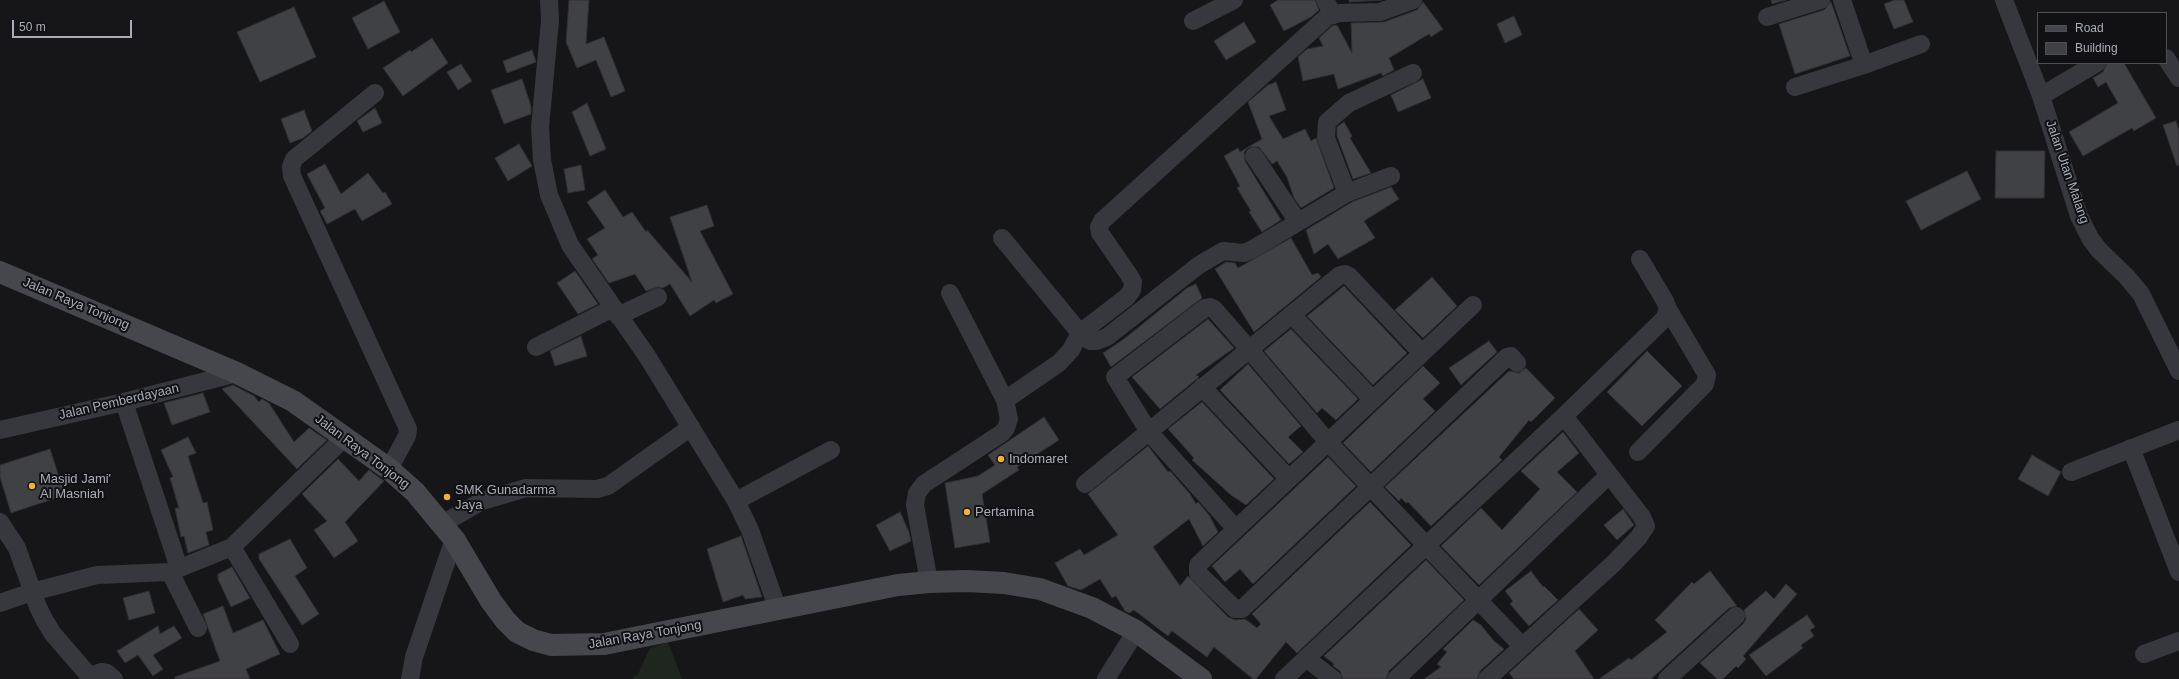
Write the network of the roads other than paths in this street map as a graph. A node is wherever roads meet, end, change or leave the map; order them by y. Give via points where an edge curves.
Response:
1 (549, 0) edge
2 (1234, 0) edge
3 (1413, 0) edge
4 (1821, 0) edge
5 (1842, 0) edge
6 (2004, 0) edge
7 (1329, 7) edge
8 (1767, 17) dead end
9 (1193, 21) dead end
10 (1921, 44) dead end
11 (2167, 60) edge
12 (2095, 64) edge
13 (1864, 65) junction
14 (1413, 74) dead end
15 (2179, 78) edge
16 (1795, 87) dead end
17 (375, 93) dead end
18 (2041, 96) junction
19 (1254, 156) dead end
20 (1391, 176) dead end
21 (1347, 193) junction
22 (1298, 222) junction
23 (1002, 238) dead end
24 (1640, 259) dead end
25 (0, 272) edge
26 (950, 293) dead end
27 (658, 297) dead end
28 (1473, 305) dead end
29 (1668, 309) junction
30 (615, 312) junction
31 (1292, 315) junction
32 (1080, 333) junction
33 (536, 347) dead end
34 (1249, 349) junction
35 (1422, 353) junction
36 (1517, 363) dead end
37 (2179, 371) edge
38 (236, 373) junction
39 (1202, 387) junction
40 (1005, 400) junction
41 (1373, 400) junction
42 (124, 402) junction
43 (1564, 416) junction
44 (690, 427) junction
45 (0, 430) edge
46 (2179, 430) edge
47 (1149, 432) junction
48 (344, 438) junction
49 (1328, 442) junction
50 (2131, 448) junction
51 (831, 450) dead end
52 (1638, 452) dead end
53 (389, 469) junction
54 (2071, 472) dead end
55 (1609, 475) junction
56 (1289, 479) junction
57 (1084, 484) dead end
58 (1370, 486) junction
59 (736, 501) junction
60 (0, 522) edge
61 (1236, 528) junction
62 (448, 531) junction
63 (1426, 544) junction
64 (232, 547) junction
65 (174, 570) junction
66 (2179, 572) edge
67 (929, 582) junction
68 (32, 592) junction
69 (1479, 600) junction
70 (0, 603) edge
71 (778, 610) junction
72 (1736, 616) dead end
73 (198, 628) dead end
74 (1136, 632) junction
75 (2179, 641) edge
76 (290, 644) dead end
77 (1522, 646) junction
78 (2144, 654) dead end
79 (1306, 658) junction
80 (91, 678) edge
81 (114, 679) edge
82 (410, 679) edge
83 (1106, 679) edge
84 (1201, 679) edge
85 (1284, 679) edge
86 (1333, 679) edge
87 (1396, 679) edge
88 (1487, 679) edge
89 (1667, 679) edge

1 - 30 street via 550,21 540,127 542,160 549,195 570,245
2 - 9 street
3 - 7 street via 1380,12
4 - 8 street
5 - 13 street
6 - 18 street, Jalan Utan Malang
7 - 32 street via 1321,22 1102,220 1100,233 1133,282 1132,290 1127,297
10 - 13 street
11 - 15 street
12 - 18 street
13 - 16 street
14 - 21 street via 1349,103 1327,122 1326,138
17 - 53 street via 294,159 290,167 408,429 407,436
18 - 37 street, Jalan Utan Malang via 2071,194 2085,227 2099,250 2142,294
19 - 22 street
20 - 21 street
21 - 22 street
22 - 32 street via 1244,253 1223,251 1199,265 1107,337 1090,341
23 - 32 street
24 - 29 street
25 - 38 main road, Jalan Raya Tonjong
26 - 40 street
27 - 30 street
28 - 35 street
29 - 43 street via 1664,319
29 - 52 street via 1707,375 1704,384
30 - 33 street
30 - 44 street via 647,356
31 - 34 street
31 - 35 street via 1345,274
31 - 41 street
32 - 40 street via 1071,350 1059,363
34 - 39 street
34 - 47 street via 1210,307 1205,308 1117,374 1116,381
34 - 49 street
35 - 41 street
36 - 58 street via 1511,356 1506,357
38 - 42 street, Jalan Pemberdayaan
38 - 48 main road, Jalan Raya Tonjong via 293,401
39 - 47 street
39 - 56 street
40 - 67 street via 1009,419 1002,433 924,484 917,493 915,504
41 - 49 street
42 - 45 street, Jalan Pemberdayaan
42 - 65 street
43 - 55 street
43 - 63 street
44 - 59 street
44 - 62 street via 608,486 596,489 526,488 482,501
46 - 50 street
47 - 57 street
47 - 61 street
48 - 53 main road, Jalan Raya Tonjong
48 - 64 street
49 - 56 street
49 - 58 street
50 - 54 street
50 - 66 street
51 - 59 street
53 - 62 main road, Jalan Raya Tonjong via 415,492
55 - 69 street
55 - 77 street via 1642,517 1646,526 1613,564
56 - 61 street
58 - 61 street via 1238,610 1235,610 1198,573 1197,569 1198,565
58 - 63 street
59 - 71 street via 750,530
60 - 68 street via 17,548
62 - 71 main road, Jalan Raya Tonjong via 505,620 517,632 551,645 604,644
62 - 82 street
63 - 69 street
63 - 79 street
64 - 65 street
64 - 76 street
65 - 68 street via 97,575
65 - 73 street
67 - 71 main road, Jalan Raya Tonjong via 898,585
67 - 74 main road, Jalan Raya Tonjong via 998,583 1040,589 1092,608
68 - 70 street
68 - 80 street via 53,634
69 - 77 street
69 - 87 street
72 - 89 street
74 - 83 street
74 - 84 main road, Jalan Raya Tonjong
75 - 78 street
77 - 88 street
79 - 85 street
79 - 86 street
80 - 81 street via 101,672

